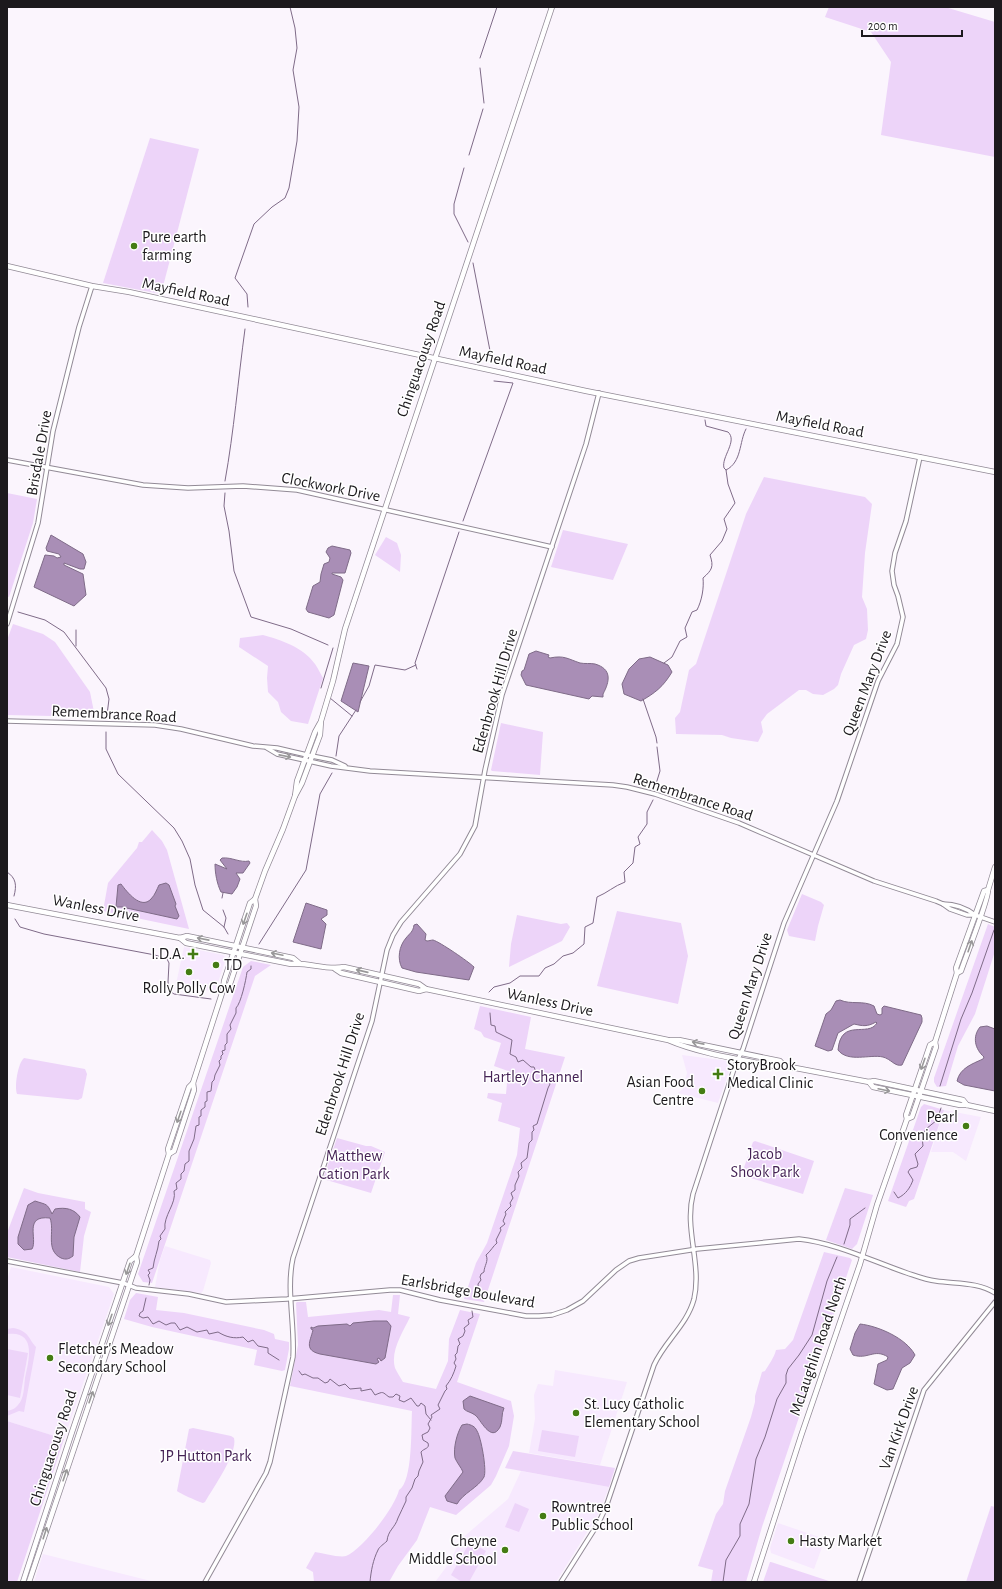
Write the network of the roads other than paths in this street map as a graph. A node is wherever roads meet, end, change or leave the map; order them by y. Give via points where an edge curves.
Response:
1 (552, 7) edge
2 (7, 266) edge
3 (92, 286) junction
4 (434, 359) junction
5 (599, 393) junction
6 (920, 456) junction
7 (7, 460) edge
8 (48, 467) junction
9 (995, 472) edge
10 (384, 510) junction
11 (552, 547) junction
12 (7, 624) edge
13 (7, 721) edge
14 (321, 721) junction
15 (306, 757) junction
16 (311, 758) junction
17 (484, 778) junction
18 (295, 796) junction
19 (813, 855) junction
20 (995, 867) edge
21 (255, 900) junction
22 (7, 905) edge
23 (978, 916) junction
24 (995, 922) edge
25 (180, 938) junction
26 (236, 946) junction
27 (242, 947) junction
28 (234, 952) junction
29 (240, 953) junction
30 (300, 963) junction
31 (336, 969) junction
32 (382, 975) junction
33 (380, 981) junction
34 (426, 989) junction
35 (224, 990) junction
36 (668, 1040) junction
37 (935, 1042) junction
38 (741, 1053) junction
39 (738, 1058) junction
40 (785, 1066) junction
41 (869, 1082) junction
42 (914, 1090) junction
43 (920, 1091) junction
44 (912, 1096) junction
45 (918, 1097) junction
46 (967, 1104) junction
47 (995, 1111) edge
48 (907, 1119) junction
49 (693, 1250) junction
50 (136, 1256) junction
51 (862, 1257) junction
52 (7, 1261) edge
53 (122, 1283) junction
54 (129, 1286) junction
55 (995, 1294) edge
56 (292, 1299) junction
57 (995, 1302) edge
58 (23, 1582) edge
59 (29, 1582) edge
60 (205, 1582) edge
61 (561, 1582) edge
62 (754, 1582) edge
63 (859, 1582) edge

1 - 4 main road, Chinguacousy Road via 494,187
2 - 3 main road, Mayfield Road
3 - 4 main road, Mayfield Road
3 - 8 street, Brisdale Drive via 53,431
4 - 5 main road, Mayfield Road
4 - 10 main road, Chinguacousy Road
5 - 6 main road, Mayfield Road
5 - 11 street, Edenbrook Hill Drive via 588,438
6 - 9 main road, Mayfield Road
6 - 19 street, Queen Mary Drive via 892,570 903,617 896,644 878,681 839,795
7 - 8 street, Clockwork Drive
8 - 10 street, Clockwork Drive via 159,486 290,489
8 - 12 street, Brisdale Drive via 38,523
10 - 11 street, Clockwork Drive
10 - 14 main road, Chinguacousy Road via 345,629
11 - 17 street, Edenbrook Hill Drive via 502,695
13 - 15 street, Remembrance Road via 155,725 267,748 277,754
14 - 15 main road, Chinguacousy Road via 314,732
14 - 16 main road, Chinguacousy Road via 320,735
15 - 16 street, Remembrance Road
15 - 18 main road, Chinguacousy Road via 297,781
16 - 17 street, Remembrance Road via 332,760 350,768 370,771
16 - 18 main road, Chinguacousy Road
17 - 19 street, Remembrance Road via 627,787 739,822
17 - 32 street, Edenbrook Hill Drive via 477,820 468,842 398,927 390,942
18 - 21 main road, Chinguacousy Road
19 - 23 street, Remembrance Road via 874,882 943,904 951,904
19 - 38 street, Queen Mary Drive via 784,923
20 - 23 main road, McLaughlin Road North via 989,893
21 -> 26 main road, Chinguacousy Road via 250,903
21 - 27 main road, Chinguacousy Road via 256,906
22 - 25 main road, Wanless Drive
23 - 24 street, Remembrance Road
23 - 37 main road, McLaughlin Road North
26 -> 25 main road, Wanless Drive via 187,936
25 - 28 main road, Wanless Drive via 186,943
26 - 27 main road, Wanless Drive
26 - 28 main road, Chinguacousy Road
27 - 29 main road, Chinguacousy Road
30 -> 27 main road, Wanless Drive via 293,958
28 - 29 main road, Wanless Drive
28 - 35 main road, Chinguacousy Road via 224,981
29 - 30 main road, Wanless Drive via 291,964
29 - 35 main road, Chinguacousy Road via 230,984
30 - 31 main road, Wanless Drive
32 -> 31 main road, Wanless Drive via 344,967
31 - 33 main road, Wanless Drive via 342,973
32 - 33 street, Edenbrook Hill Drive
32 - 34 main road, Wanless Drive via 419,984
33 - 34 main road, Wanless Drive via 419,991
33 - 56 street, Edenbrook Hill Drive via 372,1021 293,1258 290,1273
34 - 36 main road, Wanless Drive
35 - 50 main road, Chinguacousy Road via 168,1149 169,1154
38 -> 36 main road, Wanless Drive
36 - 39 main road, Wanless Drive
37 -> 42 main road, McLaughlin Road North via 930,1044
37 - 43 main road, McLaughlin Road North via 936,1047
38 - 39 street, Queen Mary Drive
38 - 40 main road, Wanless Drive via 780,1061
39 - 40 main road, Wanless Drive
39 - 49 street, Queen Mary Drive via 692,1199 690,1214
40 - 41 main road, Wanless Drive
41 - 42 main road, Wanless Drive
41 -> 44 main road, Wanless Drive via 873,1087
42 - 43 main road, Wanless Drive
42 - 44 main road, McLaughlin Road North
43 - 45 main road, McLaughlin Road North
43 - 46 main road, Wanless Drive via 963,1100
44 - 45 main road, Wanless Drive
44 - 48 main road, McLaughlin Road North
45 - 46 main road, Wanless Drive
45 - 48 main road, McLaughlin Road North via 912,1117
46 - 47 main road, Wanless Drive
48 - 51 main road, McLaughlin Road North
49 - 51 street, Earlsbridge Boulevard via 799,1240 823,1244
49 - 56 street, Earlsbridge Boulevard via 646,1256 629,1261 583,1301 552,1315 526,1316 400,1290
49 - 61 street, Queen Mary Drive via 695,1287 689,1312 655,1361 606,1507
50 -> 53 main road, Chinguacousy Road via 130,1261
50 - 54 main road, Chinguacousy Road via 137,1262
51 - 55 street, Earlsbridge Boulevard via 928,1279 974,1285
51 - 62 main road, McLaughlin Road North
52 - 53 street, Earlsbridge Boulevard
53 - 54 street, Earlsbridge Boulevard
53 -> 58 main road, Chinguacousy Road
54 - 56 street, Earlsbridge Boulevard via 226,1302
59 -> 54 main road, Chinguacousy Road
56 - 60 street, Edenbrook Hill Drive via 292,1357 270,1462 266,1474
57 - 63 street, Van Kirk Drive via 924,1390

